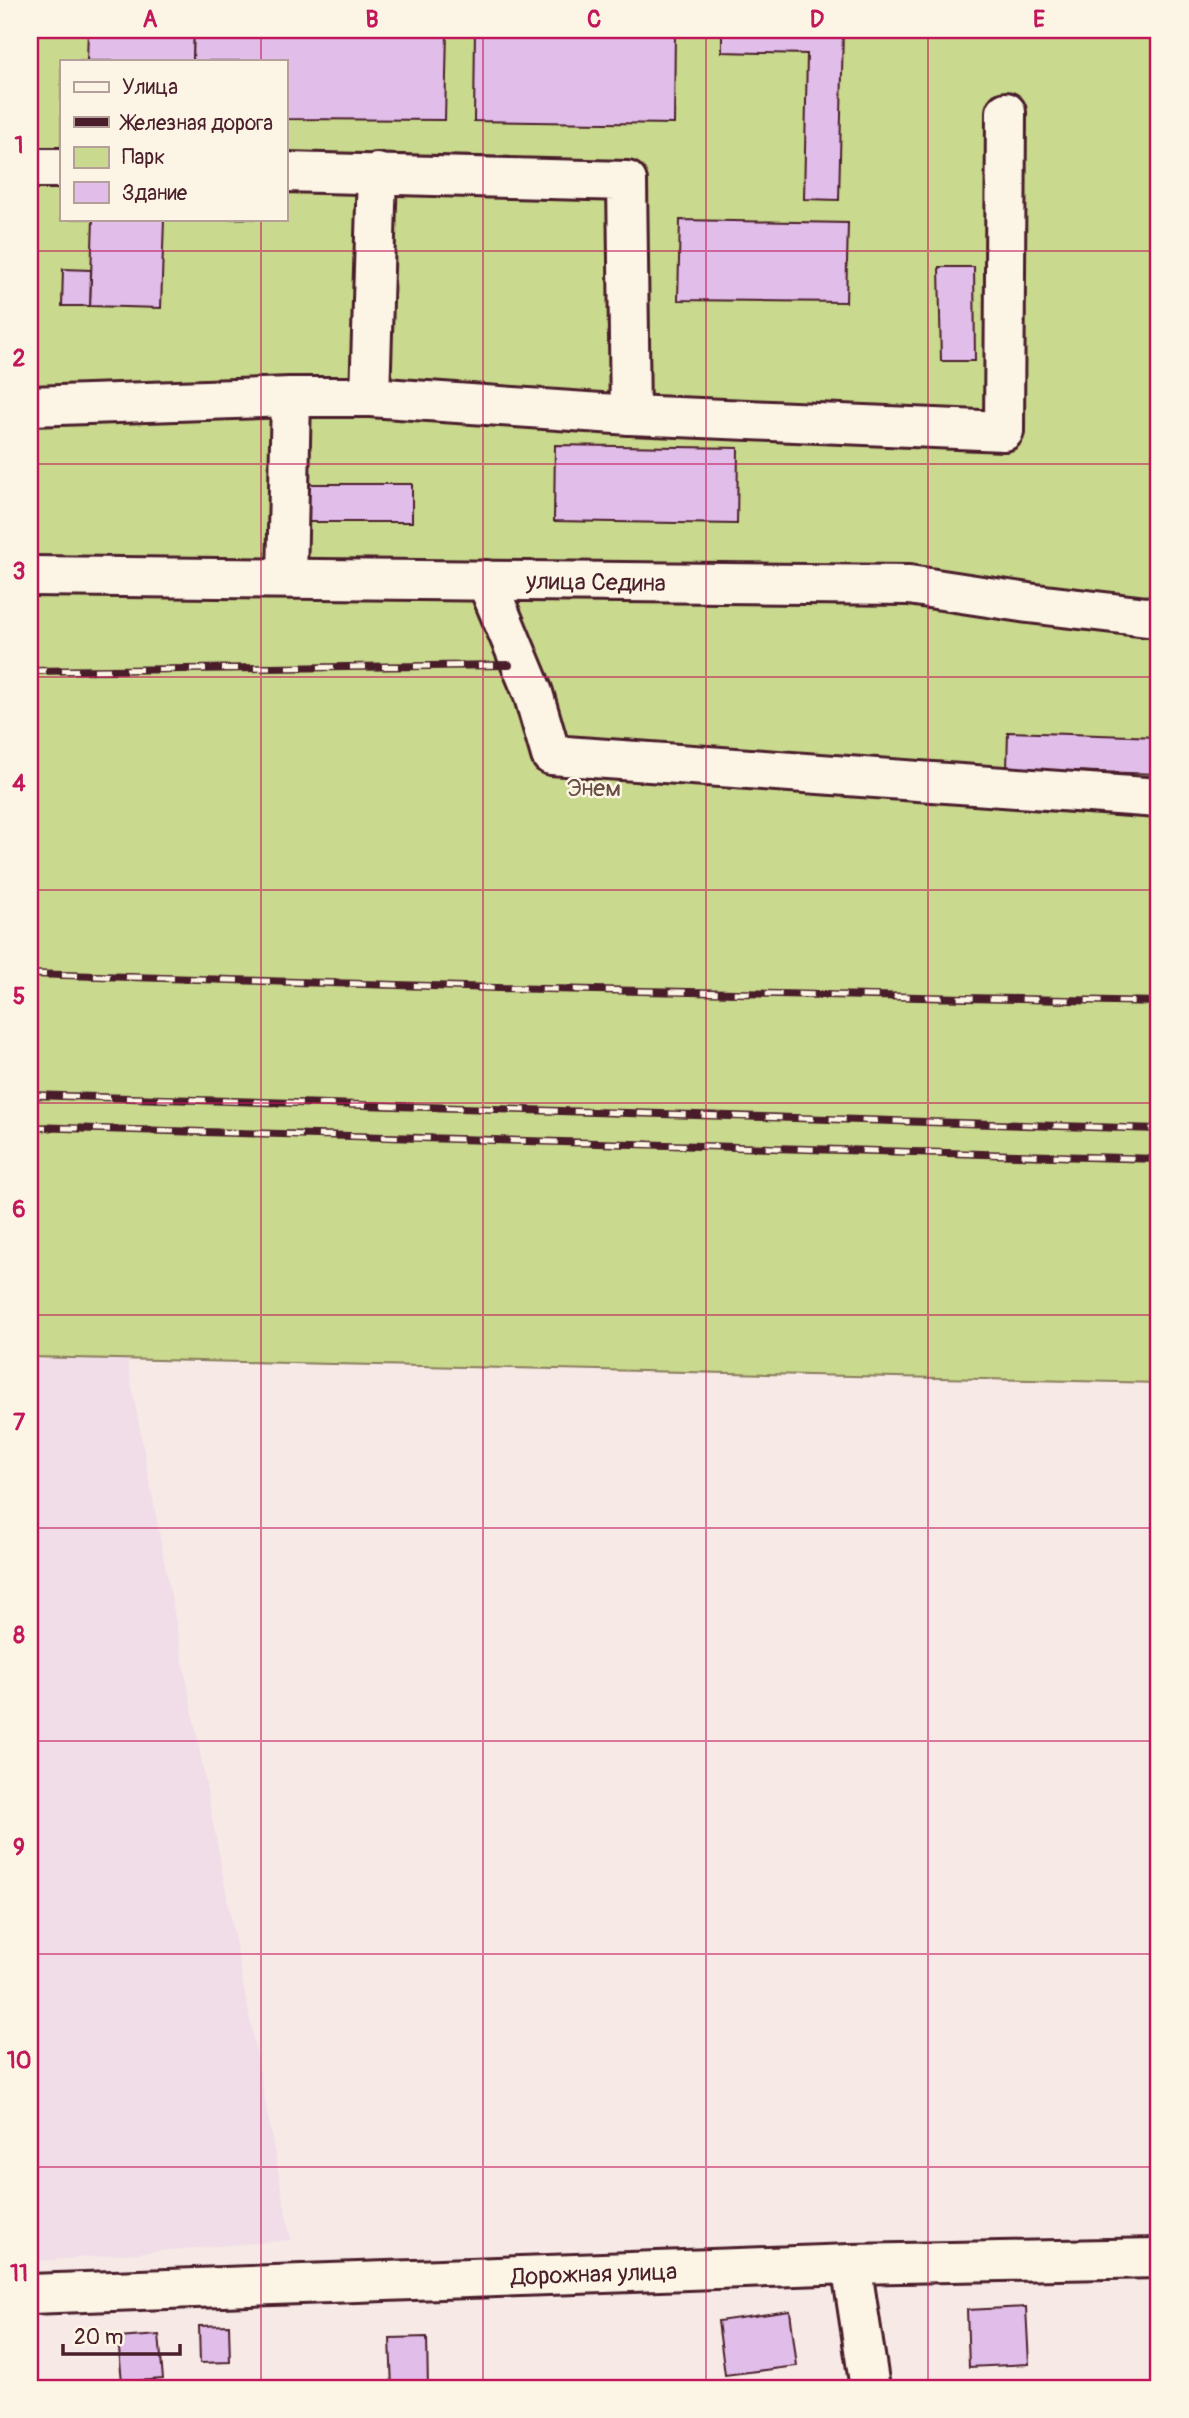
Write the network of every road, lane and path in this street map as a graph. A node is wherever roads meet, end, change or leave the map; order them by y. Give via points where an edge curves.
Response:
1 (1006, 112) dead end
2 (30, 167) edge
3 (60, 168) edge
4 (287, 172) edge
5 (377, 173) junction
6 (291, 397) junction
7 (370, 397) junction
8 (30, 406) edge
9 (630, 415) junction
10 (30, 576) edge
11 (287, 578) junction
12 (486, 580) junction
13 (1159, 615) edge
14 (1159, 798) edge
15 (1159, 2258) edge
16 (851, 2264) junction
17 (30, 2294) edge
18 (870, 2388) edge

1 - 9 street via 1004,431
2 - 3 street
4 - 5 street
5 - 7 street
5 - 9 street via 627,181
6 - 7 street
6 - 8 street
6 - 11 street
7 - 9 street
10 - 11 street, улица Седина
11 - 12 street, улица Седина
12 - 13 street, улица Седина via 909,585 1041,605
12 - 14 street via 526,674 551,755
15 - 16 street, Дорожная улица
16 - 17 street, Дорожная улица
16 - 18 street

